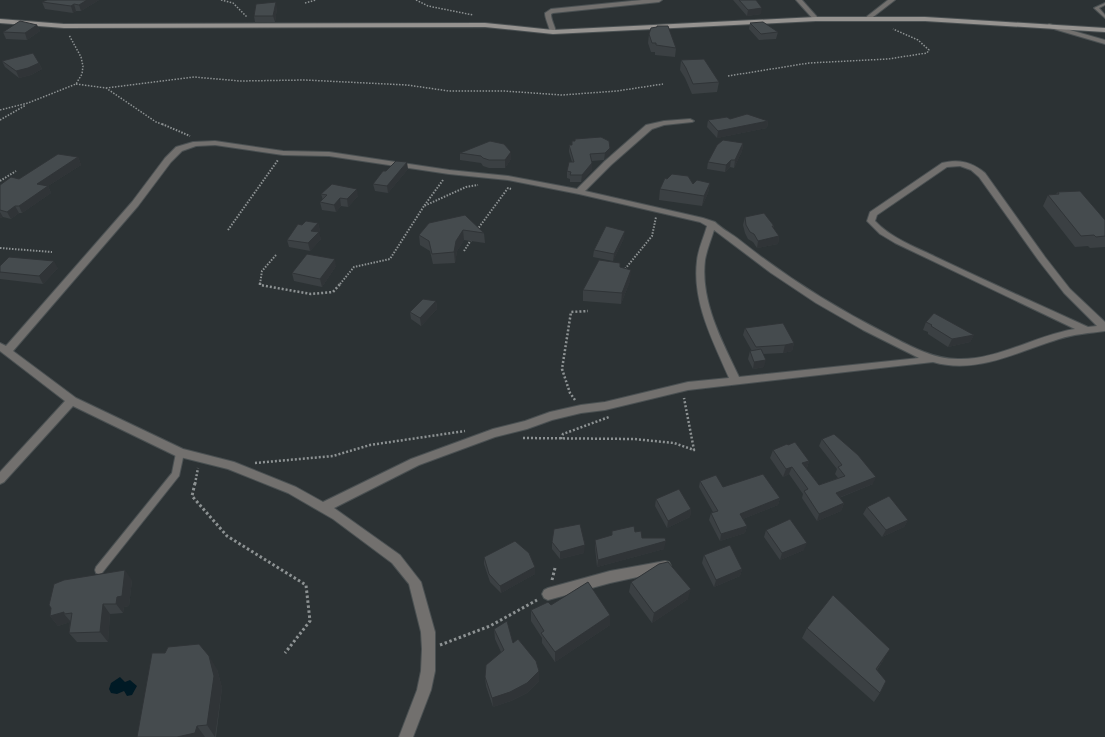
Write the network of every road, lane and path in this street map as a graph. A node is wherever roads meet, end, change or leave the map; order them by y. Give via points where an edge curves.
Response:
1 (221, 0) edge
2 (316, 0) edge
3 (416, 0) edge
4 (659, 0) edge
5 (799, 0) edge
6 (892, 0) edge
7 (305, 3) dead end
8 (1105, 4) edge
9 (473, 15) dead end
10 (1105, 17) edge
11 (816, 19) junction
12 (867, 19) junction
13 (247, 20) dead end
14 (0, 21) edge
15 (64, 26) junction
16 (1049, 26) junction
17 (889, 28) dead end
18 (1105, 30) edge
19 (553, 32) junction
20 (1105, 42) edge
21 (728, 76) dead end
22 (76, 84) junction
23 (663, 84) dead end
24 (106, 88) junction
25 (28, 103) junction
26 (0, 110) edge
27 (8, 116) junction
28 (0, 120) edge
29 (690, 121) dead end
30 (200, 143) junction
31 (283, 153) junction
32 (16, 171) dead end
33 (449, 172) junction
34 (0, 181) edge
35 (481, 185) dead end
36 (502, 187) dead end
37 (508, 188) junction
38 (516, 190) dead end
39 (579, 192) junction
40 (424, 206) junction
41 (658, 209) junction
42 (712, 224) junction
43 (228, 230) dead end
44 (476, 233) edge
45 (472, 239) edge
46 (0, 248) edge
47 (464, 251) dead end
48 (52, 252) dead end
49 (276, 255) dead end
50 (625, 269) edge
51 (588, 311) dead end
52 (1105, 328) edge
53 (1087, 330) junction
54 (4, 348) edge
55 (934, 359) junction
56 (736, 380) junction
57 (682, 388) junction
58 (72, 401) junction
59 (581, 409) junction
60 (472, 432) dead end
61 (518, 438) dead end
62 (180, 453) junction
63 (200, 458) junction
64 (254, 463) dead end
65 (0, 479) edge
66 (323, 508) junction
67 (668, 566) edge
68 (556, 568) dead end
69 (99, 570) dead end
70 (548, 594) junction
71 (429, 649) junction
72 (285, 653) dead end
73 (406, 737) edge

1 - 13 path via 242,11
2 - 7 path
3 - 9 path via 428,6
4 - 19 street via 551,12 548,13 548,18
5 - 11 street
6 - 12 street
8 - 10 lane via 1096,8
11 - 12 street
11 - 19 street
12 - 16 street via 975,21
14 - 15 street
15 - 19 street via 485,25
15 - 22 path via 74,48 83,60 83,70
16 - 18 street
16 - 20 street
17 - 21 path via 916,39 929,50 927,53 906,57 790,65
22 - 24 path
22 - 25 path
23 - 24 path via 562,95 504,90 449,91 407,85 305,80 240,81 194,77
24 - 30 path via 156,122 188,135
25 - 26 path
25 - 27 path
26 - 27 path
27 - 28 path
29 - 39 street via 649,127
30 - 31 street
30 - 54 street via 179,149 168,160 135,204
31 - 33 street via 329,154
31 - 43 path
32 - 34 path
33 - 39 street via 508,178
33 - 40 path
35 - 40 path via 466,187
36 - 37 path
37 - 38 path
37 - 44 path
39 - 41 street
40 - 49 path via 390,259 354,267 333,292 311,294 260,285 262,271
41 - 42 street
41 - 50 path via 652,236
42 - 55 street via 816,299 858,324
42 - 56 street via 701,259 701,285 707,312
45 - 47 path
46 - 48 path
51 - 59 path via 571,312 562,369 570,393
52 - 53 street
52 - 53 street via 1067,291 982,175 966,164 954,162 945,165 873,214 871,221 878,230 891,238
53 - 55 street via 1062,334 980,361 957,363
54 - 58 street
55 - 56 street
56 - 57 street
57 - 59 street
57 - 61 path via 694,450 674,443 634,439
58 - 62 street
58 - 65 street
59 - 66 street via 550,416 527,426 493,433 415,462
60 - 64 path via 458,431 370,445 333,456
62 - 63 street
62 - 69 lane via 176,474
63 - 66 street via 230,465 264,478
63 - 72 path via 192,496 228,536 306,585 310,621
66 - 71 street via 396,559 408,572 420,597
67 - 70 street via 610,577
68 - 70 path
70 - 71 path via 490,626
71 - 73 street via 424,690

